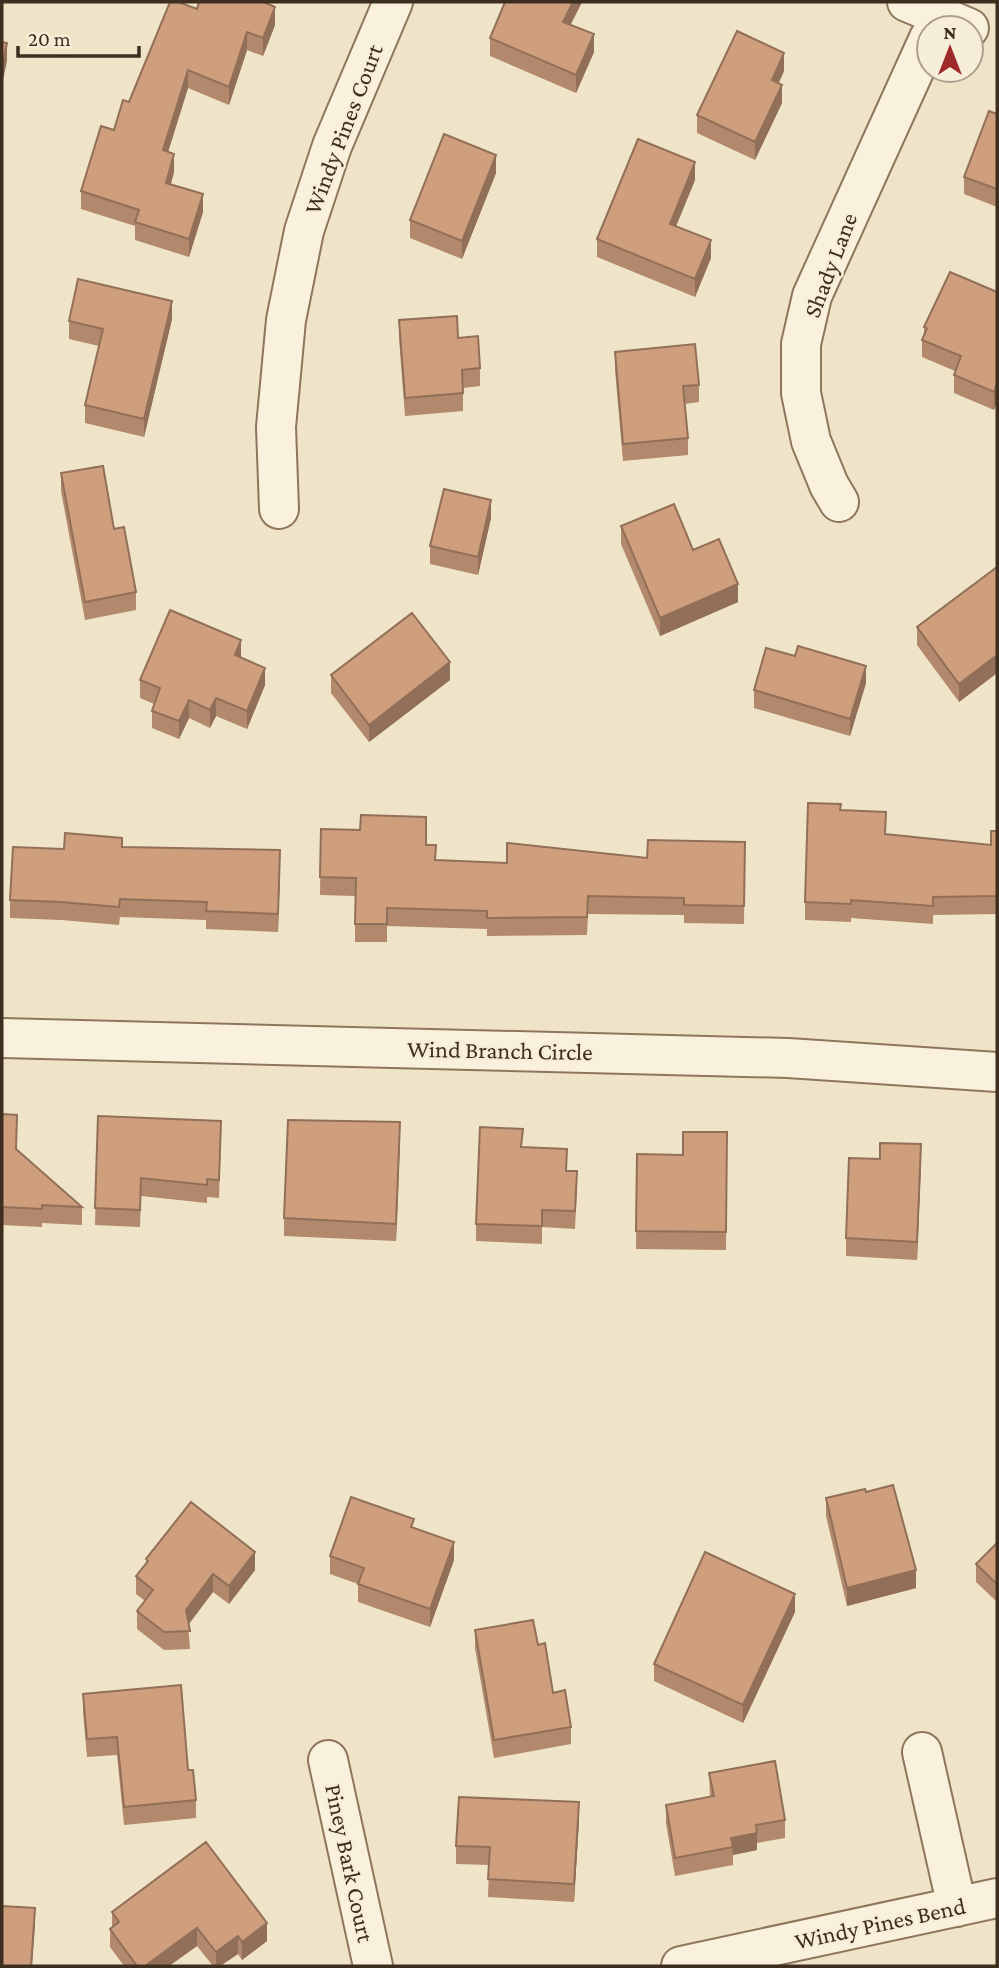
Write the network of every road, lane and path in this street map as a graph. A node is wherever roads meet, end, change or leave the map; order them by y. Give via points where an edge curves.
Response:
1 (393, 2) edge
2 (915, 78) edge
3 (839, 502) dead end
4 (279, 509) dead end
5 (2, 1038) edge
6 (997, 1072) edge
7 (922, 1752) dead end
8 (328, 1760) dead end
9 (997, 1898) edge
10 (957, 1907) junction
11 (373, 1966) edge
12 (681, 1966) edge

1 - 4 street, Windy Pines Court via 331,146 304,231 286,320 276,427
2 - 3 street, Shady Lane via 812,296 802,344 802,393 811,441
5 - 6 street, Wind Branch Circle via 788,1058
7 - 10 street
8 - 11 street, Piney Bark Court
9 - 10 street, Windy Pines Bend
10 - 12 street, Windy Pines Bend

